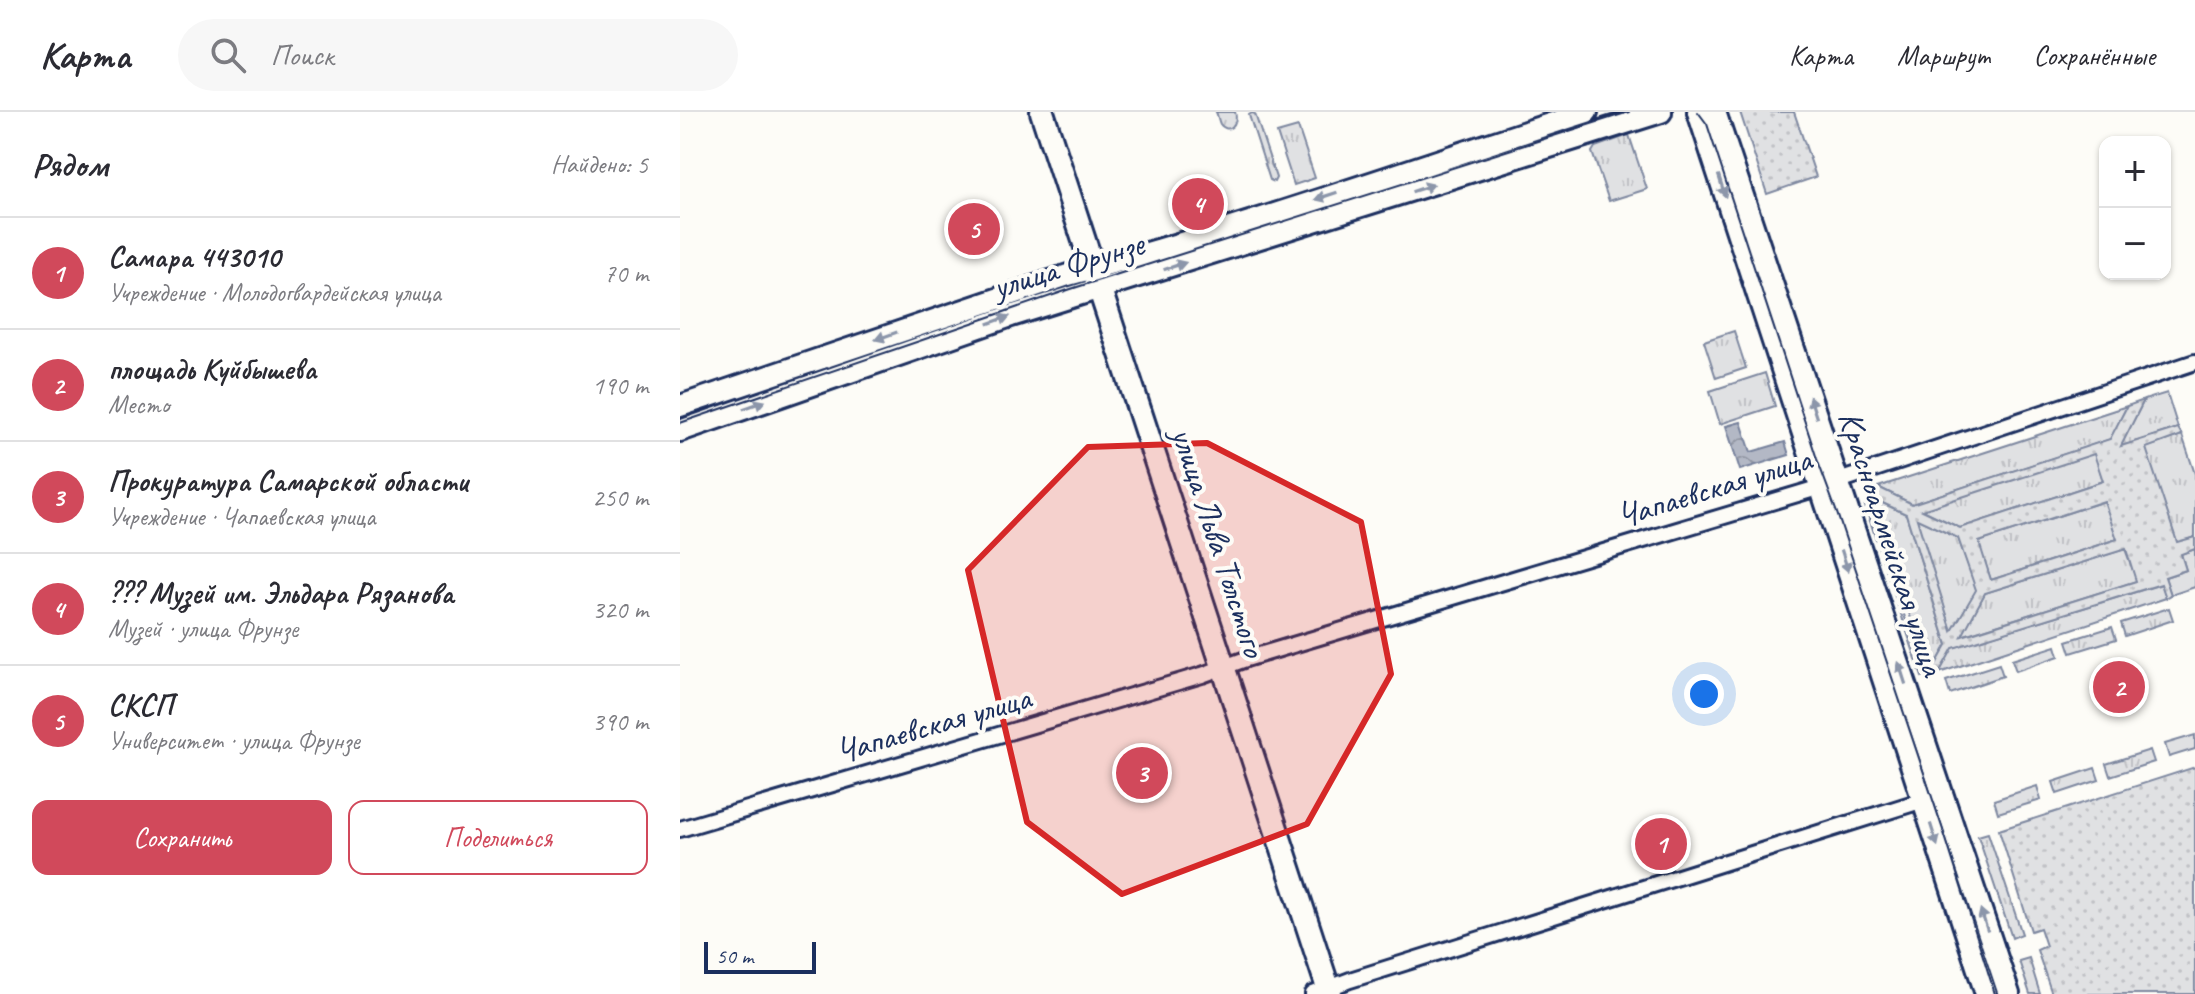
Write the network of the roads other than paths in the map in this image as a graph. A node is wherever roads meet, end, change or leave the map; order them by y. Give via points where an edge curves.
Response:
1 (1042, 112) edge
2 (1587, 112) edge
3 (1661, 112) edge
4 (1698, 112) edge
5 (1715, 112) edge
6 (1097, 278) junction
7 (2195, 362) edge
8 (680, 406) edge
9 (680, 431) edge
10 (1829, 484) junction
11 (1225, 667) junction
12 (1932, 797) junction
13 (680, 829) edge
14 (1330, 989) edge
15 (1986, 994) edge
16 (2009, 994) edge

1 - 6 main road, улица Льва Толстого
2 -> 6 main road, улица Фрунзе via 1287,209
6 -> 3 main road, улица Фрунзе
4 -> 10 main road, Красноармейская улица
10 -> 5 main road, Красноармейская улица
6 -> 8 main road, улица Фрунзе via 1053,279
9 -> 6 main road, улица Фрунзе via 1011,316
6 - 11 main road, улица Льва Толстого
7 - 10 street, Чапаевская улица
10 - 11 street, Чапаевская улица
10 - 12 main road, Красноармейская улица
11 - 13 street, Чапаевская улица
11 - 14 main road, улица Льва Толстого
12 - 14 street
12 -> 15 main road, Красноармейская улица
16 -> 12 main road, Красноармейская улица

